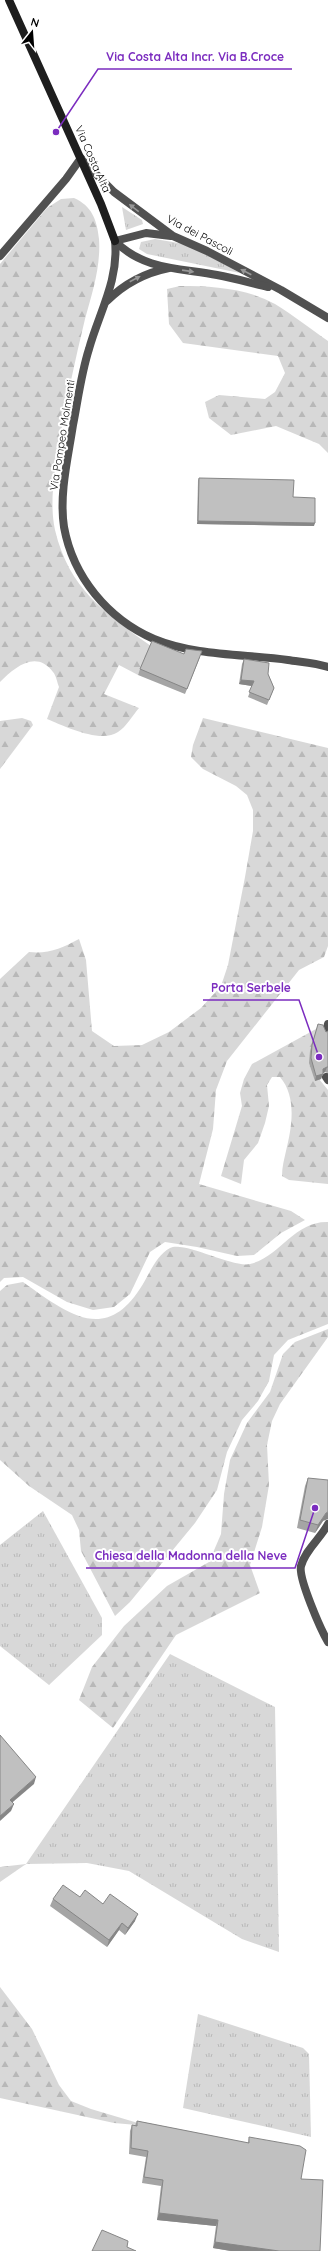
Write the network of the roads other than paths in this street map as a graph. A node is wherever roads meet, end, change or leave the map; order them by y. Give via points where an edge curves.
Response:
1 (9, 0) edge
2 (81, 158) junction
3 (173, 236) junction
4 (115, 241) junction
5 (0, 256) edge
6 (169, 268) junction
7 (281, 290) junction
8 (106, 301) junction
9 (328, 318) edge
10 (328, 667) edge
11 (328, 1524) edge
12 (328, 1642) edge

1 - 2 main road, Via Costa Alta
3 -> 2 street, Via dei Pascoli via 114,192
2 - 4 main road, Via Costa Alta
2 - 5 street
3 - 4 street via 146,233
7 -> 3 street, Via dei Pascoli
4 - 6 street, Via dei Pascoli via 125,252 140,260
4 - 8 street, Via Pompeo Molmenti via 114,276
6 -> 7 street, Via dei Pascoli via 217,275
8 -> 6 street, Via dei Pascoli via 134,280 156,270
7 - 9 street, Via dei Pascoli
8 - 10 street, Via Pompeo Molmenti via 82,374 64,488 64,526 82,575 116,616 155,639 196,650
11 - 12 street via 315,1541 302,1566 302,1577

